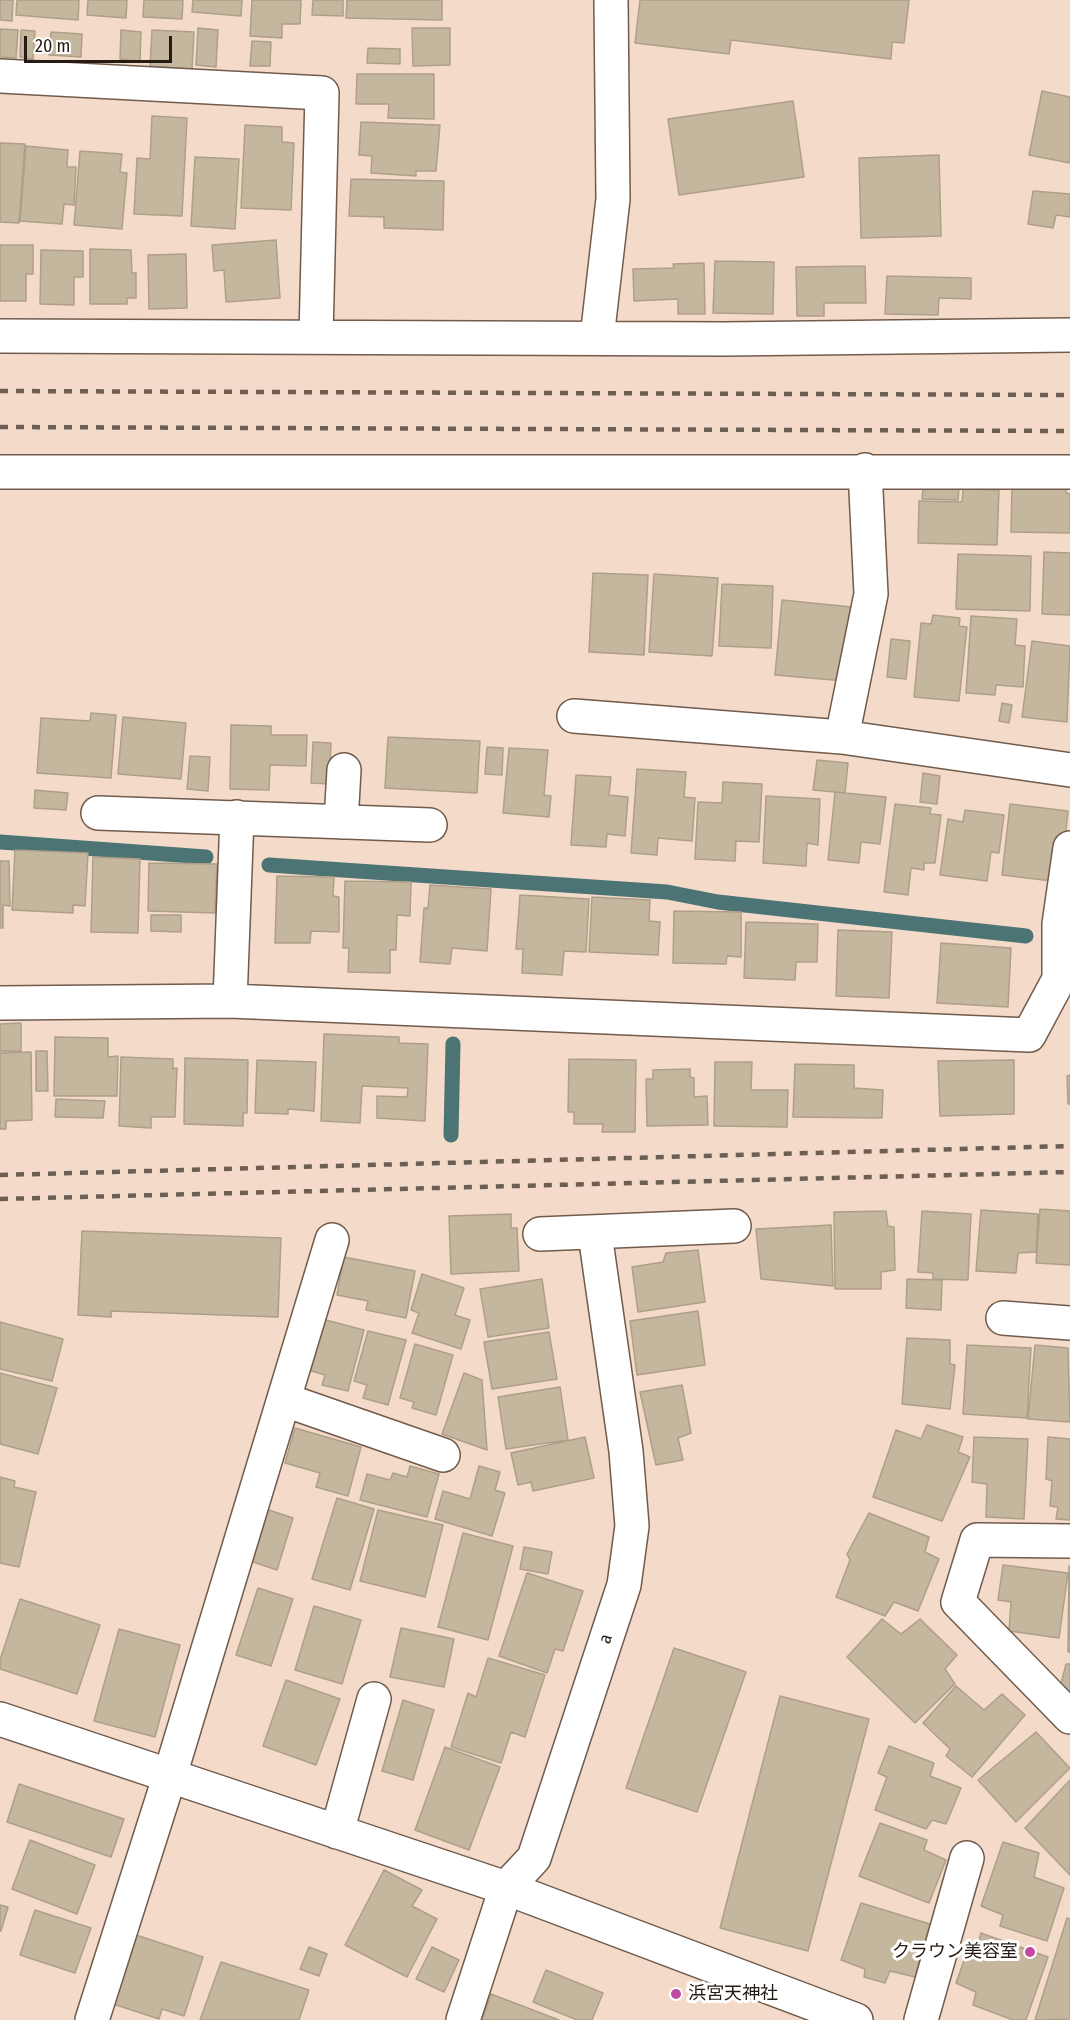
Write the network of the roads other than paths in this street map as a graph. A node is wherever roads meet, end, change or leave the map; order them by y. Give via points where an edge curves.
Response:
1 (611, 0) edge
2 (0, 76) edge
3 (1070, 335) edge
4 (0, 336) edge
5 (316, 336) junction
6 (597, 338) junction
7 (865, 470) junction
8 (0, 472) edge
9 (1070, 472) edge
10 (574, 717) dead end
11 (842, 737) junction
12 (344, 770) dead end
13 (1070, 770) edge
14 (98, 813) dead end
15 (237, 817) junction
16 (341, 822) junction
17 (430, 825) dead end
18 (1070, 848) edge
19 (1063, 971) edge
20 (230, 1001) junction
21 (0, 1003) edge
22 (734, 1226) dead end
23 (540, 1234) dead end
24 (595, 1234) junction
25 (332, 1240) dead end
26 (1003, 1318) dead end
27 (1070, 1323) edge
28 (285, 1400) junction
29 (443, 1455) dead end
30 (1070, 1541) edge
31 (374, 1699) dead end
32 (1070, 1717) edge
33 (0, 1719) edge
34 (170, 1775) junction
35 (337, 1832) junction
36 (967, 1858) dead end
37 (506, 1888) junction
38 (92, 2020) edge
39 (463, 2020) edge
40 (856, 2020) edge
41 (921, 2020) edge

1 - 6 street via 612,199
2 - 5 street via 322,93
3 - 6 street
4 - 5 street
5 - 6 street
7 - 8 street
7 - 9 street
7 - 11 street via 871,594
10 - 11 street
11 - 13 street
12 - 16 street
14 - 15 street
15 - 16 street
15 - 20 street
16 - 17 street
18 - 19 street via 1059,924
19 - 20 street via 1029,1035
20 - 21 street
22 - 24 street
23 - 24 street
24 - 37 street, a via 626,1451 632,1526 624,1585 534,1858
25 - 28 street
26 - 27 street
28 - 29 street
28 - 34 street
30 - 32 street via 976,1540 958,1602
31 - 35 street
33 - 34 street
34 - 35 street
34 - 38 street
35 - 37 street
36 - 41 street
37 - 39 street, a
37 - 40 street

